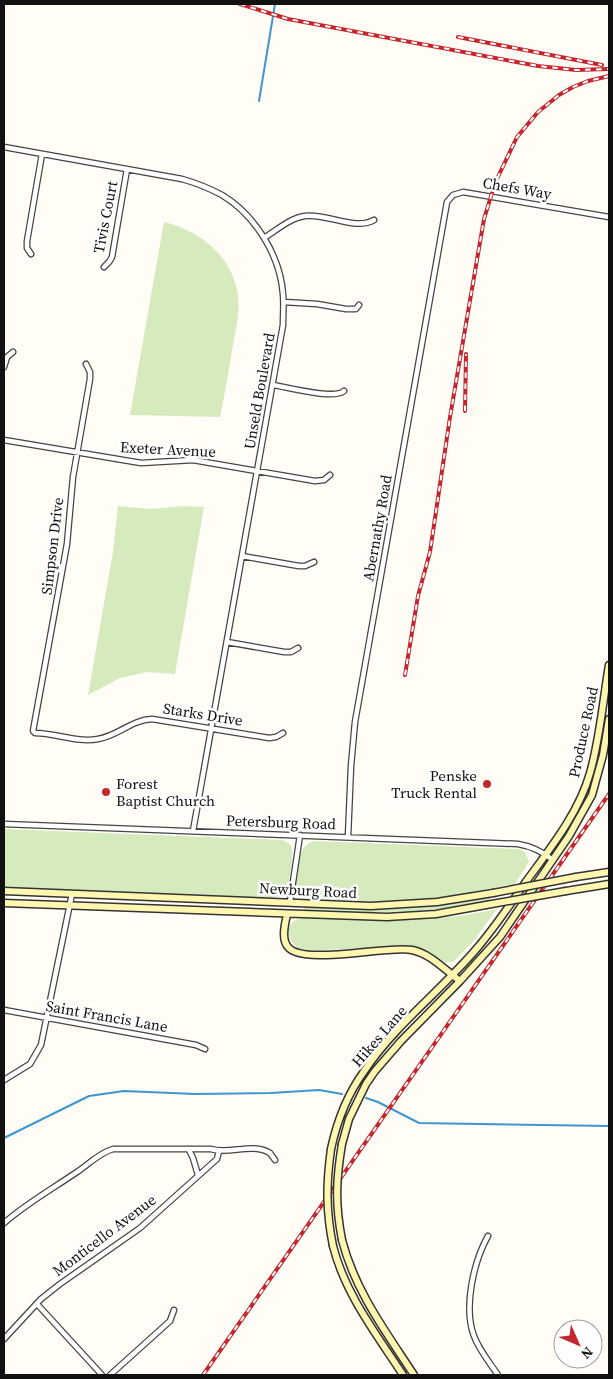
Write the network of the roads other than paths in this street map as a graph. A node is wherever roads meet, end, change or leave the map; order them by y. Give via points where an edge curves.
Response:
1 (4, 147) edge
2 (42, 154) junction
3 (128, 169) junction
4 (609, 217) edge
5 (374, 220) dead end
6 (443, 225) joint
7 (264, 238) junction
8 (31, 254) dead end
9 (104, 267) dead end
10 (284, 302) junction
11 (359, 305) dead end
12 (13, 352) dead end
13 (86, 364) dead end
14 (4, 367) edge
15 (273, 385) junction
16 (344, 391) dead end
17 (4, 440) edge
18 (77, 452) junction
19 (257, 471) junction
20 (330, 476) dead end
21 (242, 556) junction
22 (314, 562) dead end
23 (227, 642) junction
24 (298, 648) dead end
25 (609, 664) edge
26 (609, 719) edge
27 (212, 728) junction
28 (34, 731) joint
29 (283, 733) dead end
30 (4, 824) edge
31 (193, 831) junction
32 (300, 835) junction
33 (348, 837) junction
34 (546, 854) junction
35 (553, 860) junction
36 (609, 872) edge
37 (609, 884) edge
38 (4, 891) edge
39 (72, 894) junction
40 (290, 902) junction
41 (4, 903) edge
42 (69, 905) junction
43 (287, 914) junction
44 (452, 975) junction
45 (460, 981) junction
46 (4, 1010) edge
47 (46, 1018) junction
48 (205, 1049) dead end
49 (4, 1080) edge
50 (189, 1150) junction
51 (219, 1151) junction
52 (275, 1160) dead end
53 (198, 1175) junction
54 (4, 1223) edge
55 (488, 1236) dead end
56 (37, 1304) junction
57 (174, 1310) dead end
58 (4, 1339) edge
59 (102, 1375) edge
60 (110, 1375) edge
61 (403, 1375) edge
62 (414, 1375) edge
63 (498, 1375) edge

1 - 2 street, Unseld Boulevard
2 - 3 street, Unseld Boulevard
2 - 8 street via 26,242
3 - 7 street, Unseld Boulevard via 182,179 208,188 240,209
3 - 9 street, Tivis Court via 112,257
4 - 6 street, Chefs Way via 463,192 449,199
5 - 7 street via 360,224 306,216
6 - 33 street, Abernathy Road via 354,722
7 - 10 street, Unseld Boulevard via 280,273
10 - 11 street via 346,309 356,309
10 - 15 street, Unseld Boulevard
12 - 14 street via 7,357
13 - 18 street, Simpson Drive via 90,379
15 - 16 street via 331,395
15 - 19 street, Unseld Boulevard
17 - 18 street, Exeter Avenue
18 - 19 street, Exeter Avenue via 141,463 192,460
18 - 28 street, Simpson Drive via 67,544
19 - 20 street, Exeter Avenue via 315,481
19 - 21 street, Unseld Boulevard
21 - 22 street via 299,566
21 - 23 street, Unseld Boulevard
23 - 24 street via 284,652
23 - 27 street, Unseld Boulevard
25 - 34 street, Produce Road via 590,774 574,810
26 - 35 street, Produce Road via 592,795
27 - 28 street, Starks Drive via 152,718 95,740
27 - 29 street, Starks Drive via 269,738
27 - 31 street, Unseld Boulevard
30 - 31 street, Petersburg Road
31 - 32 street, Petersburg Road
32 - 33 street, Petersburg Road
32 - 40 street
33 - 34 street, Petersburg Road via 518,844
34 - 35 street, Petersburg Road
34 - 44 street, Hikes Lane via 493,929
35 - 45 street, Hikes Lane via 500,937
36 - 40 street, Newburg Road, bridge via 437,902 371,906
37 - 43 street, Newburg Road, bridge via 436,914 387,917
38 - 39 street, Newburg Road
39 - 40 street, Newburg Road
39 - 42 street
41 - 42 street, Newburg Road
42 - 43 street, Newburg Road
42 - 47 street
43 - 44 street via 284,941 293,952 316,956 407,949 426,955
44 - 45 street
44 - 61 street, Hikes Lane, bridge via 364,1070 340,1117 331,1149 327,1214 333,1246 358,1305
45 - 62 street, Hikes Lane, bridge via 401,1041 366,1084 349,1119 338,1171 336,1196 342,1240 350,1267 364,1298
46 - 47 street, Saint Francis Lane
47 - 48 street, Saint Francis Lane
47 - 49 street via 35,1059
50 - 51 street
50 - 53 street
50 - 54 street via 106,1151
51 - 52 street via 264,1150 270,1152
51 - 53 street, Monticello Avenue via 217,1159
53 - 56 street, Monticello Avenue via 140,1228
55 - 63 street via 473,1277 470,1320 479,1347
56 - 58 street, Monticello Avenue
56 - 59 street
57 - 60 street via 170,1321

